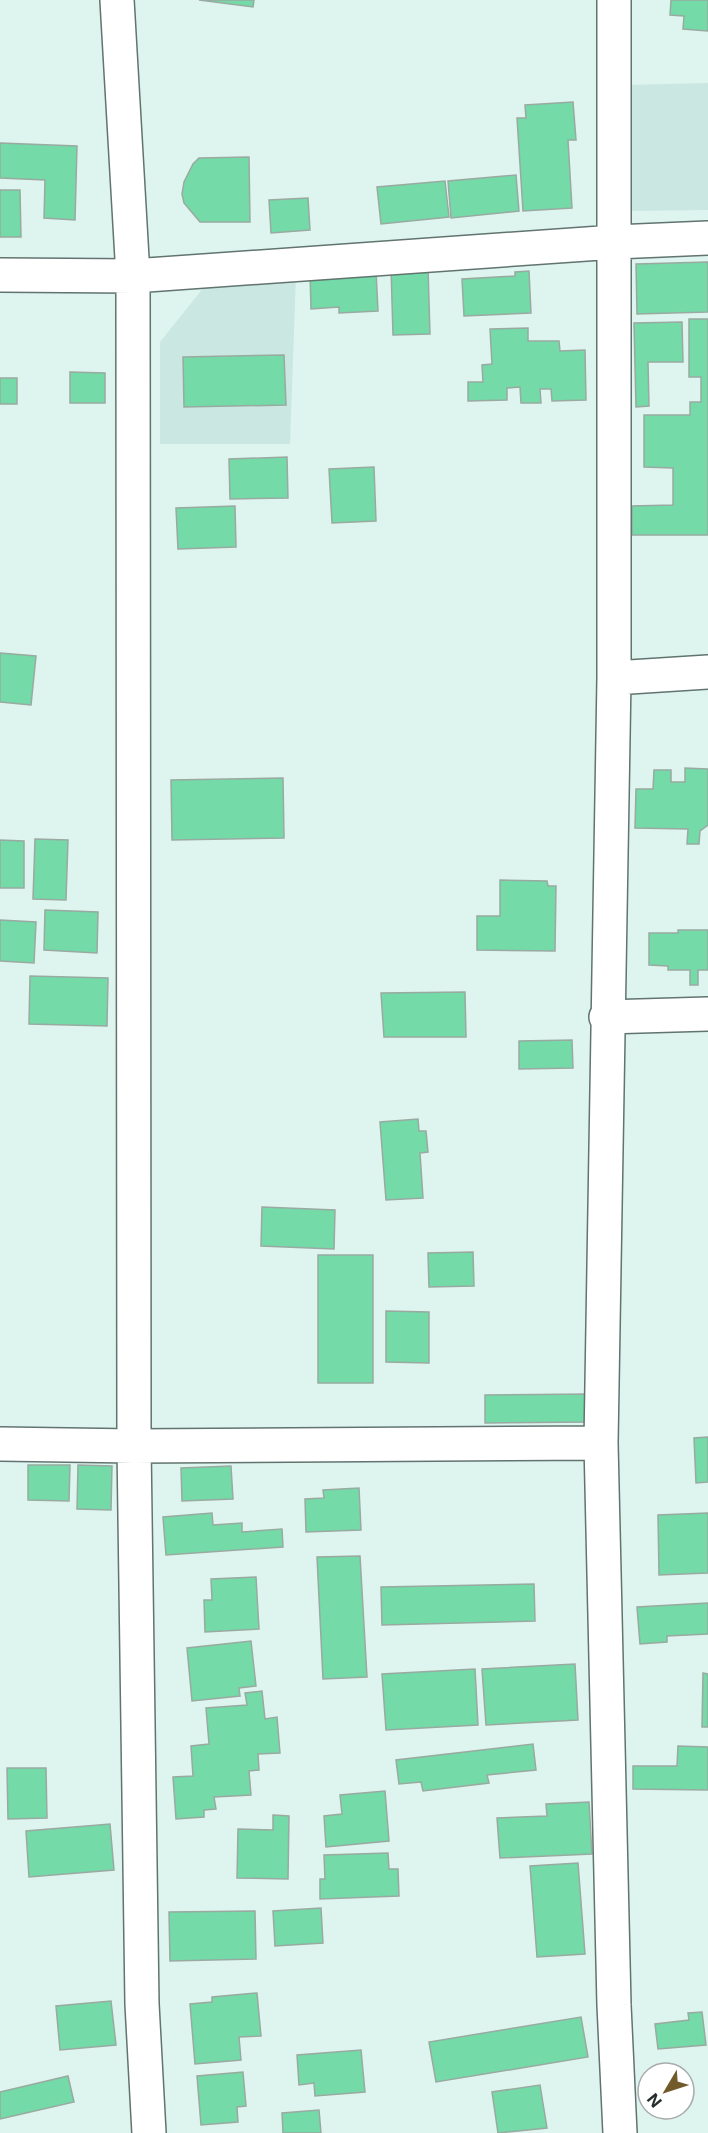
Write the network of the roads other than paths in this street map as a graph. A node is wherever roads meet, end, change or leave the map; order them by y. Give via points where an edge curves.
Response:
1 (117, 0) edge
2 (614, 0) edge
3 (708, 238) edge
4 (615, 242) junction
5 (0, 275) edge
6 (133, 276) junction
7 (708, 672) edge
8 (614, 678) junction
9 (708, 1014) edge
10 (606, 1017) junction
11 (601, 1443) junction
12 (0, 1444) edge
13 (134, 1446) junction
14 (149, 2133) edge
15 (620, 2133) edge

1 - 6 street
2 - 4 street
3 - 4 street
4 - 6 street
4 - 8 street
5 - 6 street
6 - 13 street
7 - 8 street
8 - 10 street
9 - 10 street
10 - 11 street
11 - 13 street
11 - 15 street
12 - 13 street
13 - 14 street via 142,2004

